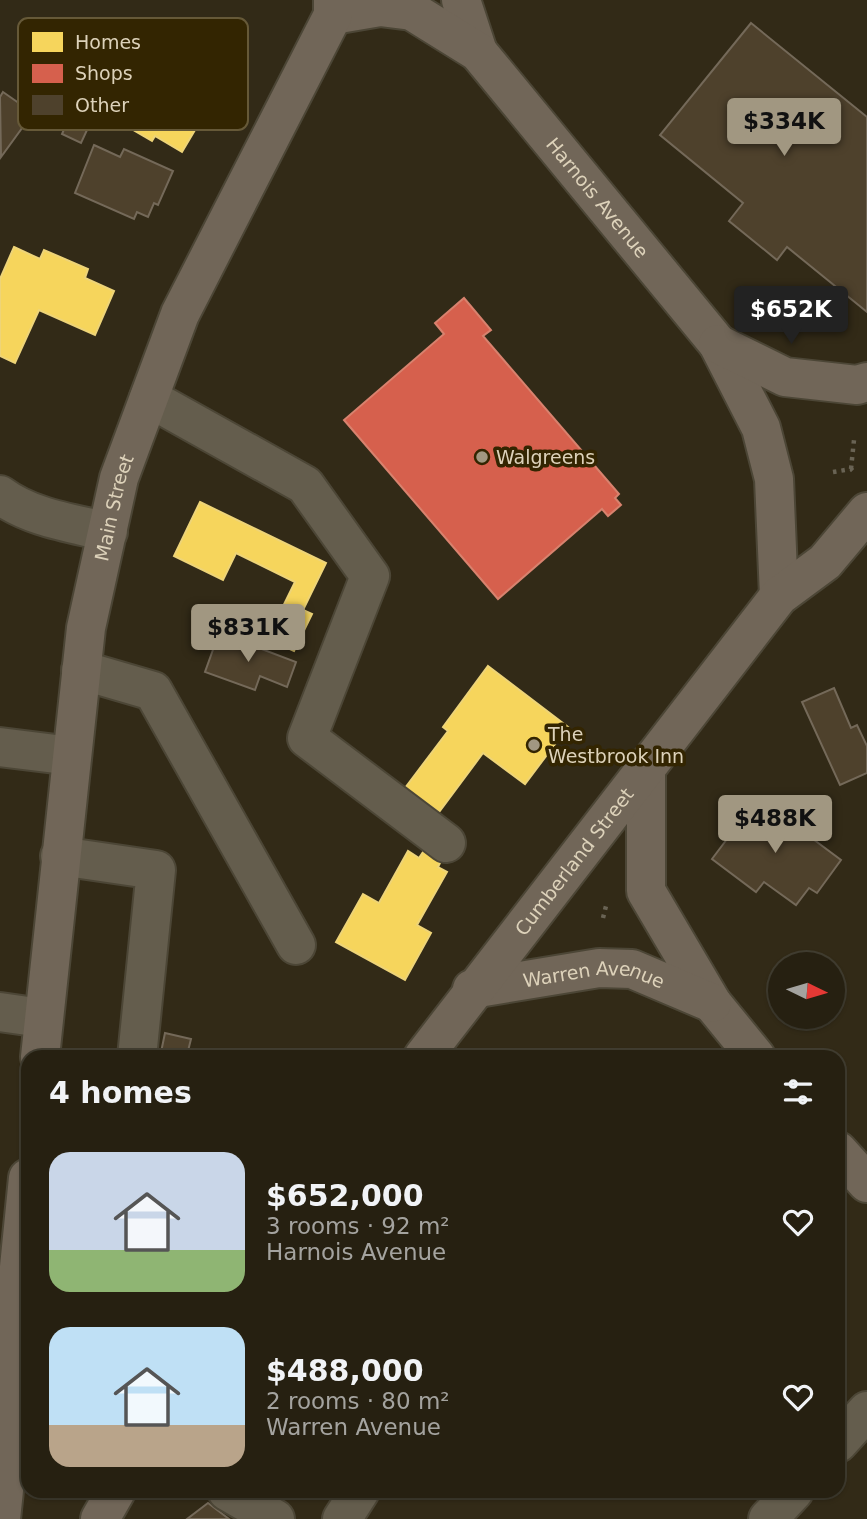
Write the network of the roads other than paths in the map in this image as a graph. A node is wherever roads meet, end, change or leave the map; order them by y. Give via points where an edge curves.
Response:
1 (461, 0) edge
2 (333, 8) edge
3 (478, 52) junction
4 (718, 344) junction
5 (867, 382) edge
6 (149, 398) junction
7 (0, 495) edge
8 (864, 496) edge
9 (108, 532) junction
10 (779, 596) junction
11 (81, 670) junction
12 (0, 747) edge
13 (72, 756) junction
14 (646, 768) junction
15 (446, 844) dead end
16 (60, 856) junction
17 (296, 945) dead end
18 (472, 989) junction
19 (712, 1003) junction
20 (0, 1012) edge
21 (42, 1018) junction
22 (40, 1050) edge
23 (138, 1050) edge
24 (428, 1050) edge
25 (750, 1050) edge
26 (845, 1159) edge
27 (867, 1183) edge
28 (21, 1250) edge
29 (12, 1336) junction
30 (21, 1365) edge
31 (867, 1411) edge
32 (845, 1435) edge
33 (112, 1498) edge
34 (239, 1498) edge
35 (356, 1498) edge
36 (788, 1498) edge
37 (2, 1519) edge
38 (100, 1519) edge
39 (275, 1519) edge
40 (342, 1519) edge
41 (768, 1519) edge

1 - 3 main road, Harnois Avenue
2 - 3 main road, Harnois Avenue via 380,6 412,11
2 - 6 main road, Main Street via 180,314
3 - 4 main road, Harnois Avenue
4 - 5 main road, Harnois Avenue via 785,377 857,385
4 - 10 main road, Harnois Avenue via 761,428 774,479
6 - 9 main road, Main Street via 120,478
6 - 15 street via 305,485 370,576 307,738
7 - 9 street via 13,505 56,520
8 - 10 main road, Cumberland Street via 825,562
9 - 11 main road, Main Street
10 - 14 main road, Cumberland Street
11 - 13 main road, Main Street
11 - 17 street via 153,691
12 - 13 street
13 - 16 main road, Main Street
14 - 18 main road, Cumberland Street
14 - 19 main road, Warren Avenue via 646,891
16 - 21 main road, Main Street
16 - 23 street via 156,870
18 - 19 main road, Warren Avenue via 599,968 632,970
18 - 24 main road, Cumberland Street
19 - 25 main road, Warren Avenue
20 - 21 street
21 - 22 main road, Main Street
26 - 27 main road
28 - 29 main road
29 - 30 main road
29 - 37 main road
31 - 32 street
33 - 38 main road
34 - 39 street
35 - 40 street
36 - 41 street

